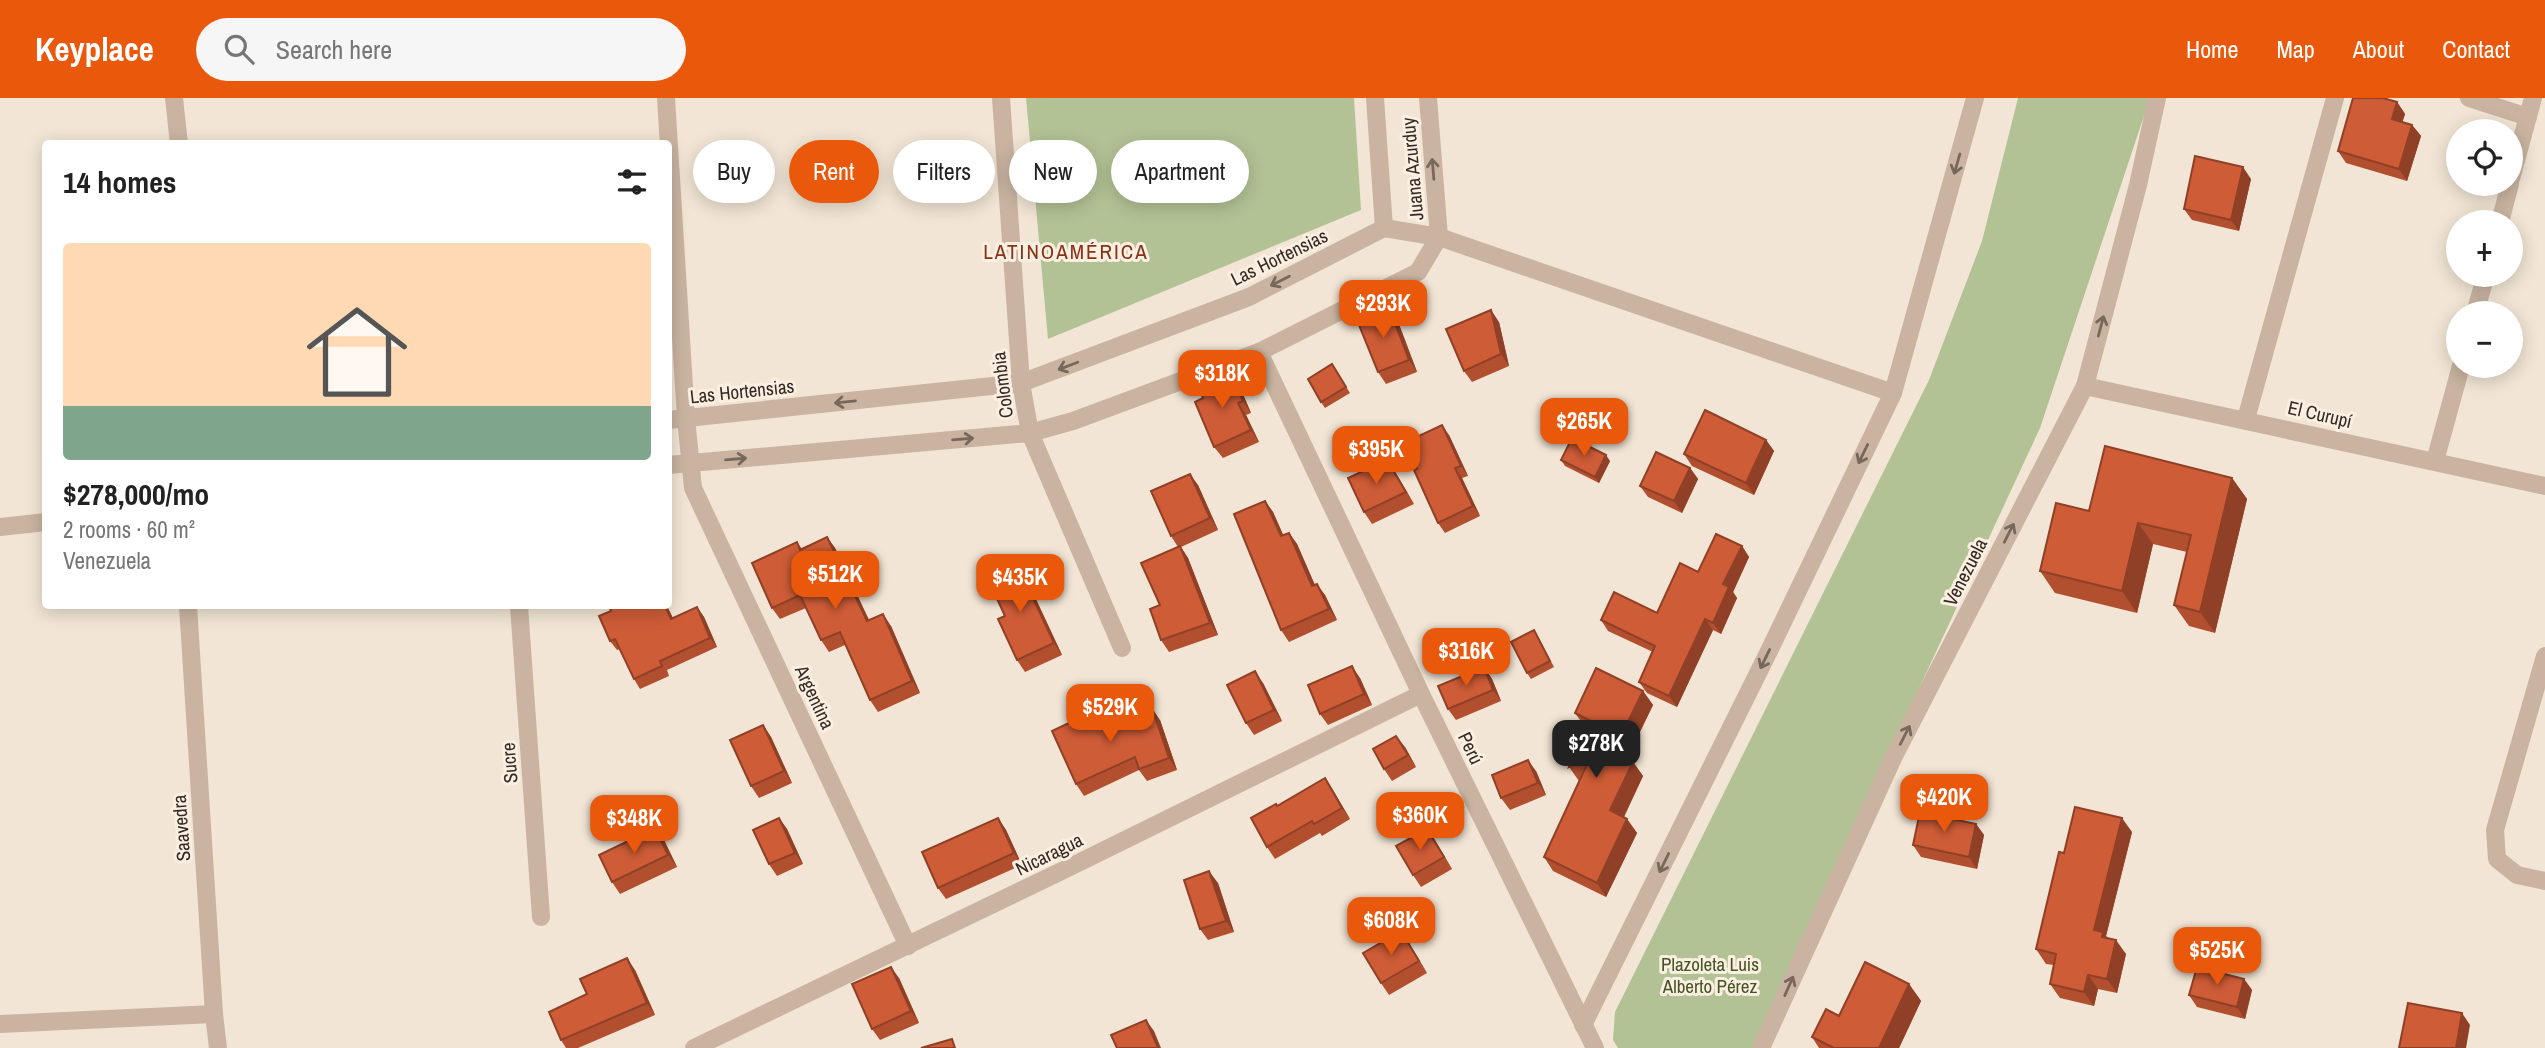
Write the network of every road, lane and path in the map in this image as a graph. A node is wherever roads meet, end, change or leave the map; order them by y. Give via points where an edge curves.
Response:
1 (174, 98) edge
2 (666, 98) edge
3 (1001, 98) edge
4 (1375, 98) edge
5 (1428, 98) edge
6 (1975, 98) edge
7 (2157, 98) edge
8 (2335, 98) edge
9 (2469, 98) edge
10 (2533, 98) edge
11 (2528, 117) junction
12 (2523, 136) edge
13 (179, 140) edge
14 (667, 140) edge
15 (1384, 228) junction
16 (1439, 237) junction
17 (672, 273) edge
18 (1259, 352) junction
19 (2458, 378) edge
20 (1021, 383) junction
21 (2085, 386) junction
22 (1893, 393) junction
23 (677, 419) edge
24 (2246, 419) junction
25 (1030, 433) junction
26 (2435, 461) junction
27 (690, 463) junction
28 (672, 465) edge
29 (2545, 486) edge
30 (42, 522) edge
31 (0, 527) edge
32 (188, 609) edge
33 (519, 609) edge
34 (1122, 648) dead end
35 (2545, 656) edge
36 (1422, 694) junction
37 (2545, 881) edge
38 (541, 917) dead end
39 (908, 946) junction
40 (214, 1014) junction
41 (0, 1024) edge
42 (1583, 1025) junction
43 (218, 1048) edge
44 (694, 1048) edge
45 (1595, 1048) edge
46 (1761, 1048) edge

1 - 13 street
2 - 14 street, Argentina
3 - 20 street, Colombia
4 - 15 street, Juana Azurduy
16 -> 5 street, Juana Azurduy
6 -> 22 street
21 -> 7 street, Venezuela
8 - 24 street
9 - 11 street
10 - 11 street
11 - 12 street
15 - 16 street
15 -> 20 street, Las Hortensias via 1249,297
16 - 18 street via 1418,272
16 - 22 street
17 - 23 street, Argentina
18 - 25 street
18 - 36 street, Perú
19 - 26 street
20 -> 23 street, Las Hortensias
20 - 25 street, Colombia
21 - 24 street, El Curupí
46 -> 21 street, Venezuela via 1894,756
22 -> 42 street
23 - 27 street, Argentina
24 - 26 street, El Curupí
27 -> 25 street
25 - 34 street, Colombia
26 - 29 street, El Curupí
27 - 28 street
27 - 39 street, Argentina via 694,488
30 - 31 street
32 - 40 street, Saavedra
33 - 38 street, Sucre
35 - 37 street via 2495,830 2497,859 2517,875
36 - 39 street, Nicaragua
36 - 42 street, Perú
39 - 44 street, Nicaragua
40 - 41 street
40 - 43 street, Saavedra
42 - 45 street, Perú

